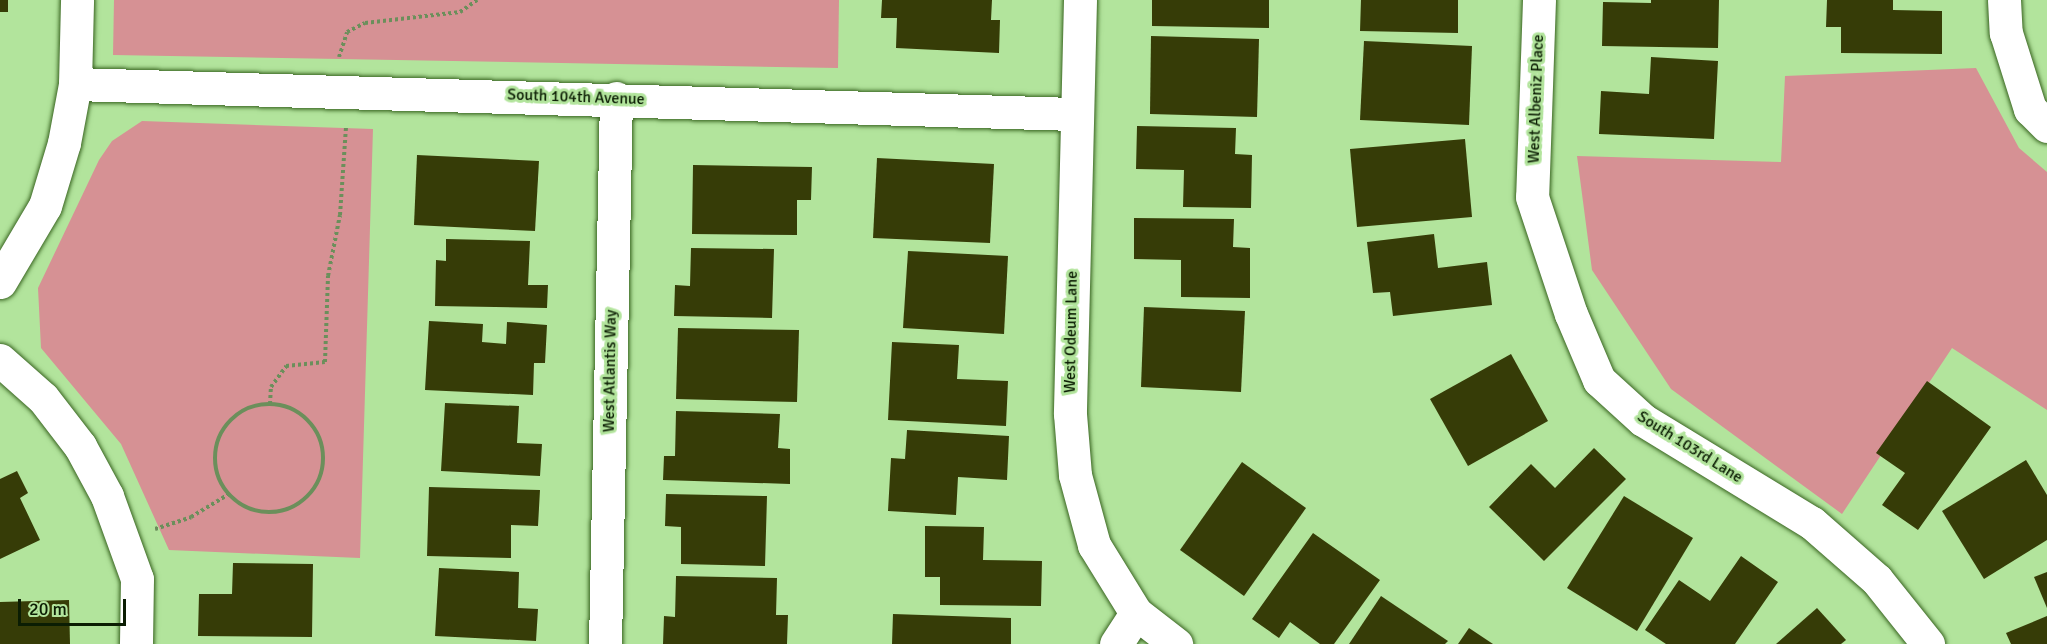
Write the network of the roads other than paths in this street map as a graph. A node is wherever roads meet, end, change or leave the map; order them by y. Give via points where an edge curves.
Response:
1 (77, 0) edge
2 (1080, 0) edge
3 (1539, 0) edge
4 (2004, 0) edge
5 (75, 84) junction
6 (616, 98) junction
7 (1076, 114) junction
8 (2039, 118) edge
9 (1532, 197) joint
10 (0, 282) edge
11 (0, 360) edge
12 (1136, 613) junction
13 (1927, 642) edge
14 (136, 644) edge
15 (605, 644) edge
16 (1116, 644) edge
17 (1176, 644) edge

1 - 5 street
2 - 7 street, West Odeum Lane
3 - 9 street, West Albeniz Place
4 - 8 street via 2006,33
5 - 6 street, South 104th Avenue
5 - 10 street via 64,143 45,206
6 - 7 street, South 104th Avenue
6 - 15 street, West Atlantis Way
7 - 12 street, West Odeum Lane via 1070,414 1075,475 1094,545
9 - 13 street, South 103rd Lane via 1571,315 1599,380 1643,420 1812,523 1877,580
11 - 14 street via 43,398 80,446 107,496 137,579
12 - 16 street
12 - 17 street

